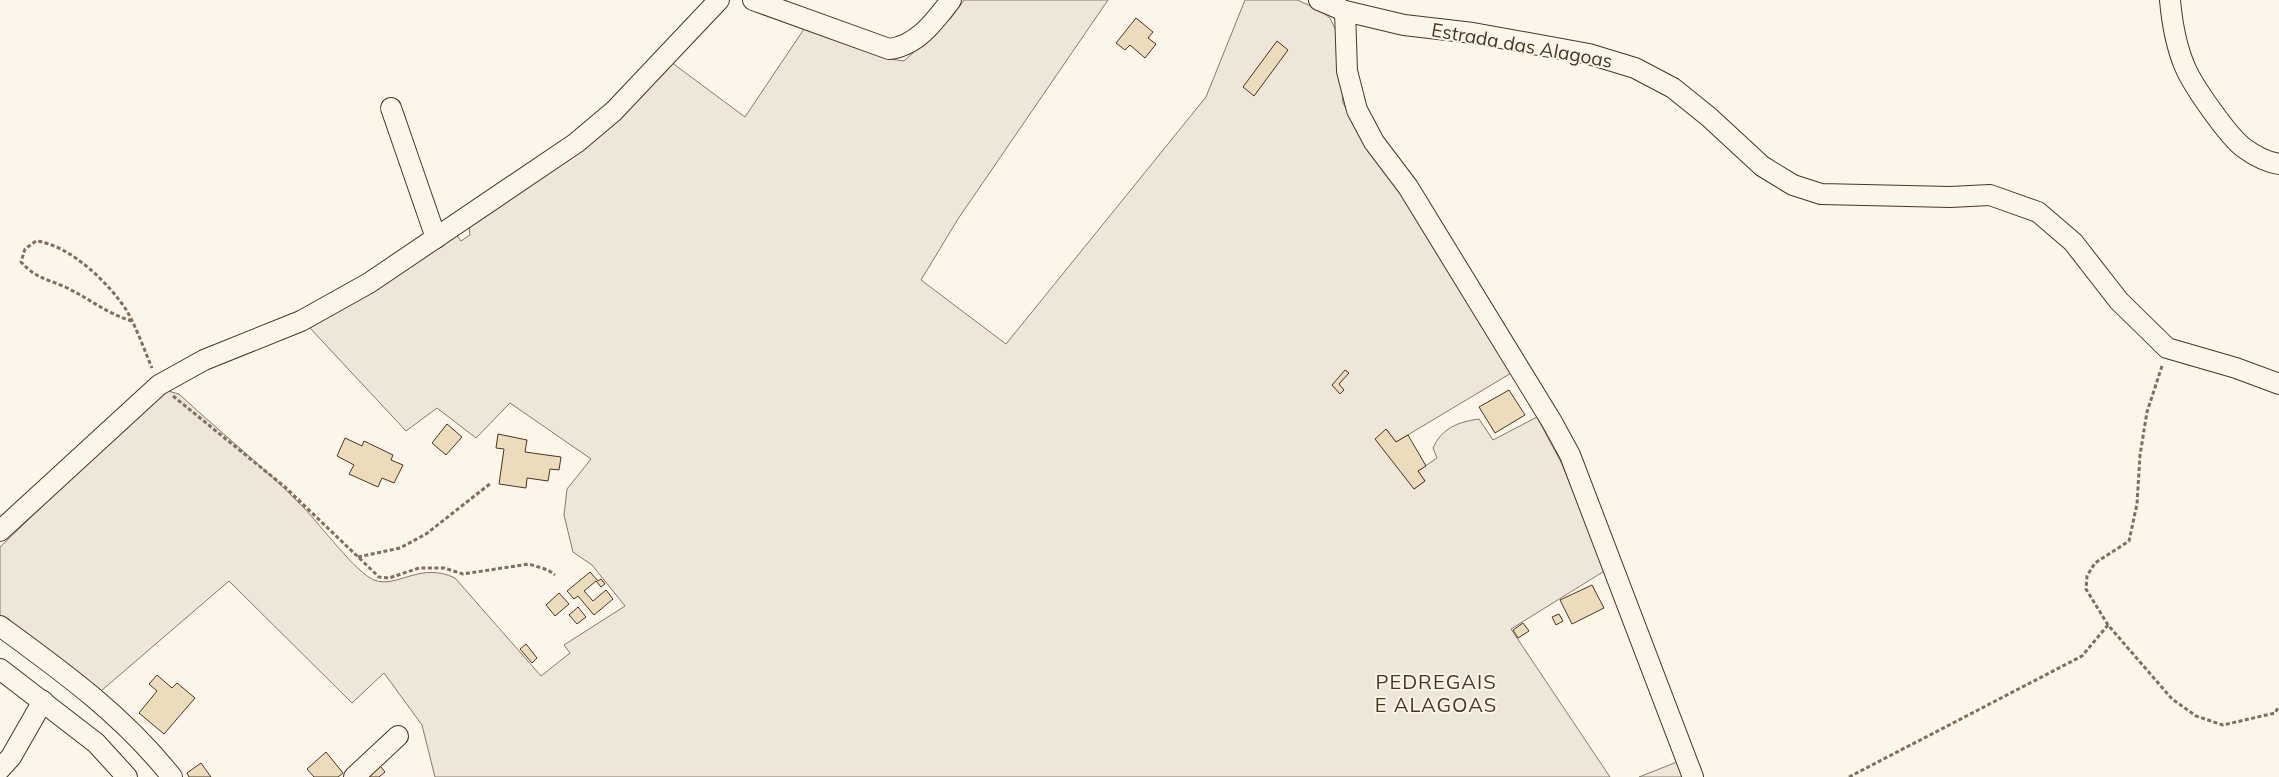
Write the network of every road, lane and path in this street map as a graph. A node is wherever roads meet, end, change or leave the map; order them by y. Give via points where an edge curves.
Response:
1 (719, 0) edge
2 (753, 0) edge
3 (951, 0) edge
4 (1319, 0) edge
5 (2170, 0) edge
6 (1345, 11) junction
7 (391, 108) dead end
8 (2279, 164) edge
9 (436, 238) junction
10 (132, 321) junction
11 (2167, 348) junction
12 (2279, 384) edge
13 (159, 385) junction
14 (491, 484) dead end
15 (0, 531) edge
16 (358, 558) junction
17 (555, 575) dead end
18 (2108, 624) junction
19 (0, 626) edge
20 (0, 669) edge
21 (43, 701) junction
22 (2279, 706) edge
23 (398, 736) dead end
24 (0, 768) edge
25 (127, 777) edge
26 (172, 777) edge
27 (354, 777) edge
28 (1693, 777) edge
29 (1849, 777) edge

1 - 9 street via 599,124
2 - 3 street via 890,49 900,48 923,34
4 - 6 street, Estrada das Alagoas
5 - 8 street via 2172,28 2185,68 2211,110 2243,147 2268,162
6 - 11 street, Estrada das Alagoas via 1404,24 1589,54 1635,68 1673,88 1762,166 1793,185 1821,194 1990,195 2038,212 2073,242 2119,301
6 - 28 street via 1347,71 1357,110 1374,142 1408,186 1570,455
7 - 9 street
9 - 13 street via 369,283 301,321 204,360
10 - 10 path via 32,274 21,262 25,249 36,241 50,243 71,255 99,278
10 - 13 path
11 - 12 street, Estrada das Alagoas
11 - 18 path via 2147,412 2137,504 2129,541 2096,563 2087,576 2086,589
13 - 15 street
13 - 16 path via 285,487
14 - 16 path via 426,534 400,548
16 - 17 path via 379,577 389,578 419,568 444,568 463,574 529,564
18 - 22 path via 2172,699 2196,716 2223,725 2274,714
18 - 29 path via 2082,656
19 - 26 street via 84,688 147,746
20 - 21 street
21 - 24 street via 11,757
21 - 25 street via 96,743
23 - 27 street

